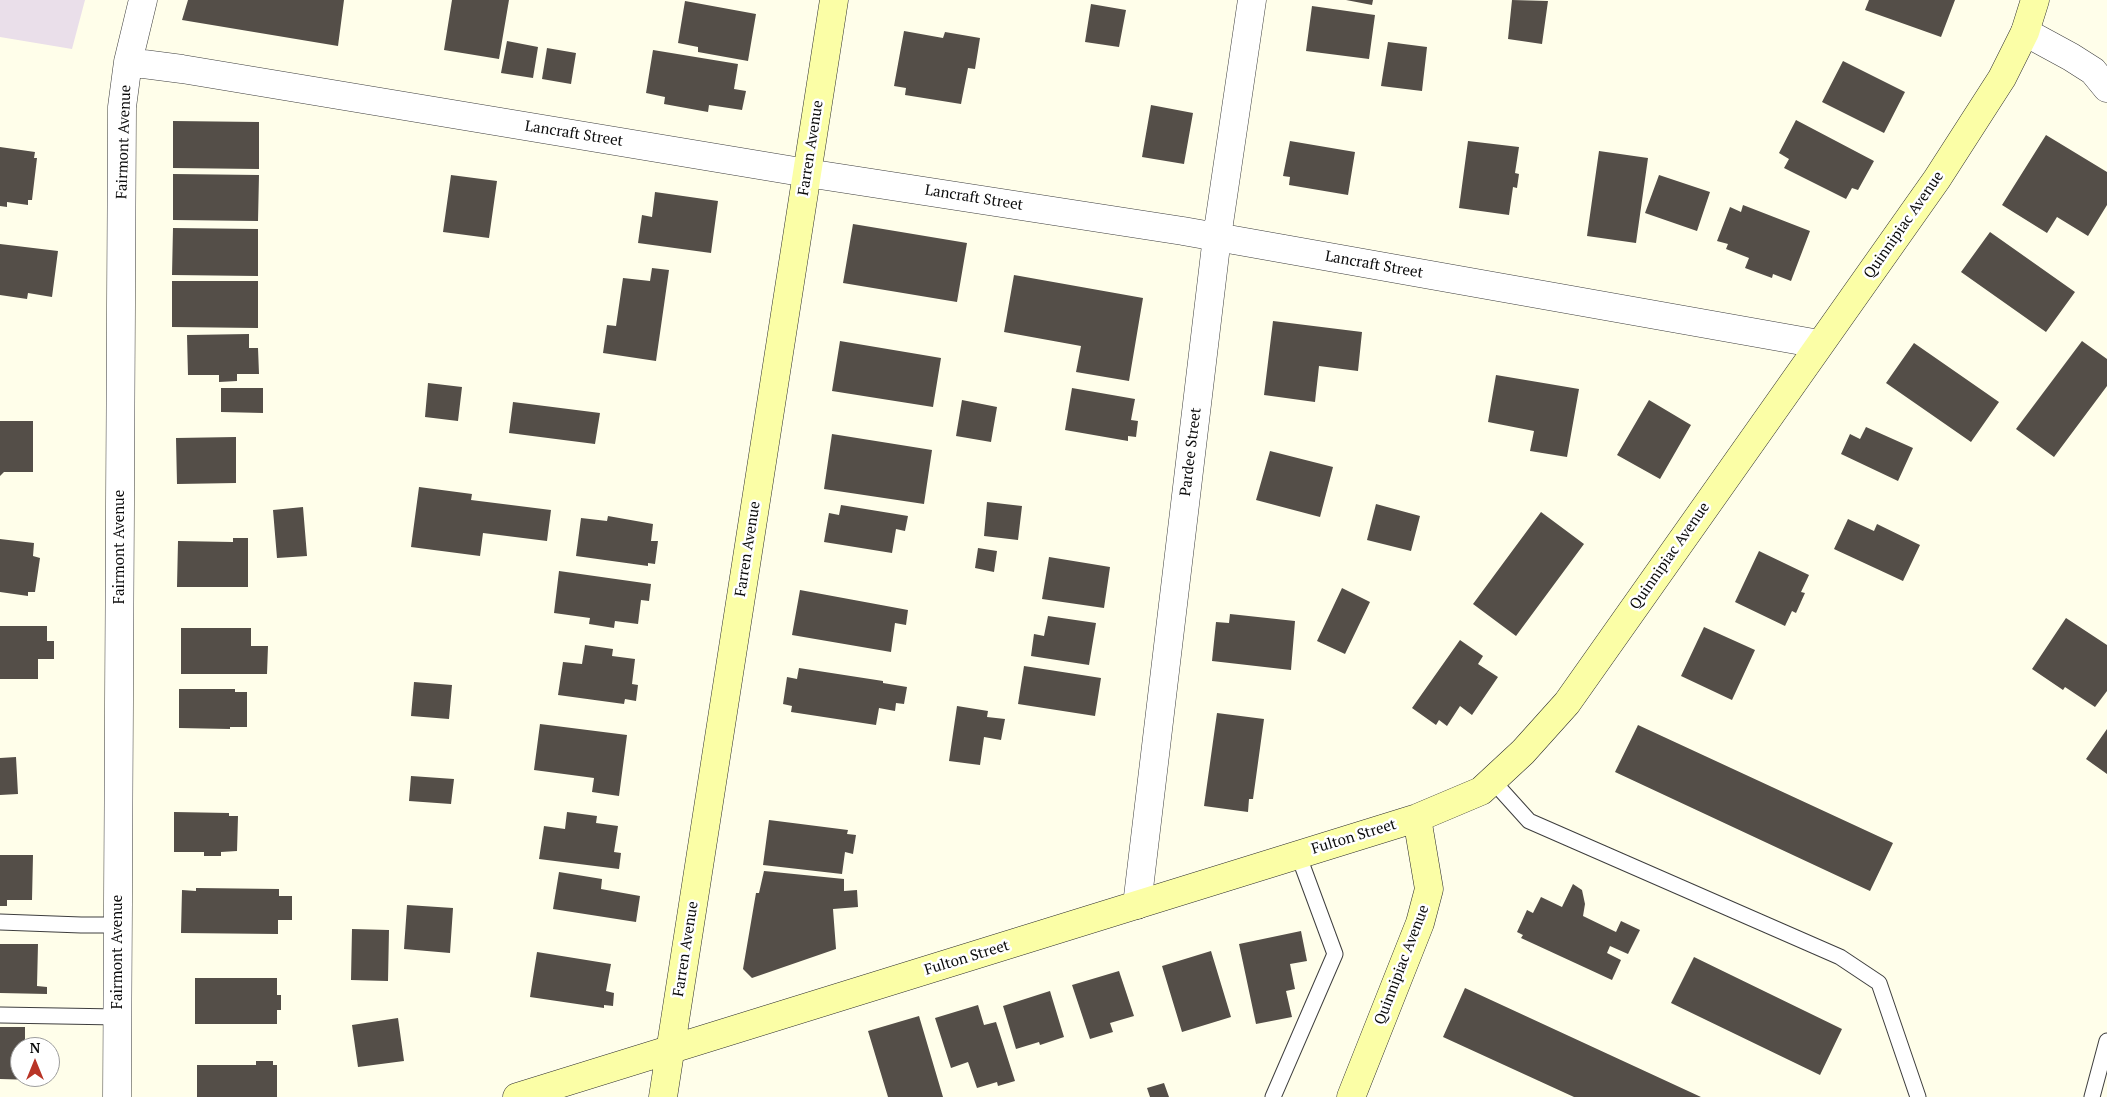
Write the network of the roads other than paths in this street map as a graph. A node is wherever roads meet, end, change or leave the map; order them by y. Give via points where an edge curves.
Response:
1 (143, 0) edge
2 (834, 0) edge
3 (1252, 0) edge
4 (2035, 0) edge
5 (2025, 32) junction
6 (128, 62) junction
7 (2107, 88) edge
8 (807, 173) junction
9 (1217, 237) junction
10 (1819, 344) junction
11 (1492, 780) junction
12 (1417, 818) junction
13 (1298, 854) junction
14 (1137, 905) junction
15 (0, 922) edge
16 (118, 925) junction
17 (0, 1015) edge
18 (118, 1017) junction
19 (2107, 1041) edge
20 (670, 1050) junction
21 (118, 1097) edge
22 (517, 1097) edge
23 (663, 1097) edge
24 (1273, 1097) edge
25 (1351, 1097) edge
26 (1918, 1097) edge
27 (2092, 1097) edge

1 - 6 street, Fairmont Avenue
2 - 8 main road, Farren Avenue
3 - 9 street, Pardee Street
4 - 5 main road, Quinnipiac Avenue
5 - 7 street via 2093,71
5 - 10 main road, Quinnipiac Avenue via 2002,78 1937,179
6 - 8 street, Lancraft Street
6 - 16 street, Fairmont Avenue via 122,106
8 - 9 street, Lancraft Street
8 - 20 main road, Farren Avenue
9 - 10 street, Lancraft Street
9 - 14 street, Pardee Street
10 - 11 main road, Quinnipiac Avenue via 1567,702 1523,752
11 - 12 main road, Quinnipiac Avenue via 1481,791
11 - 26 lane via 1529,821 1840,957 1879,983
12 - 13 main road, Fulton Street
12 - 25 main road, Quinnipiac Avenue via 1429,889 1420,923
13 - 14 main road, Fulton Street
13 - 24 lane via 1335,954
14 - 20 main road, Fulton Street
15 - 16 lane
16 - 18 street, Fairmont Avenue
17 - 18 lane
18 - 21 street, Fairmont Avenue
19 - 27 lane
20 - 22 main road, Fulton Street
20 - 23 main road, Farren Avenue

